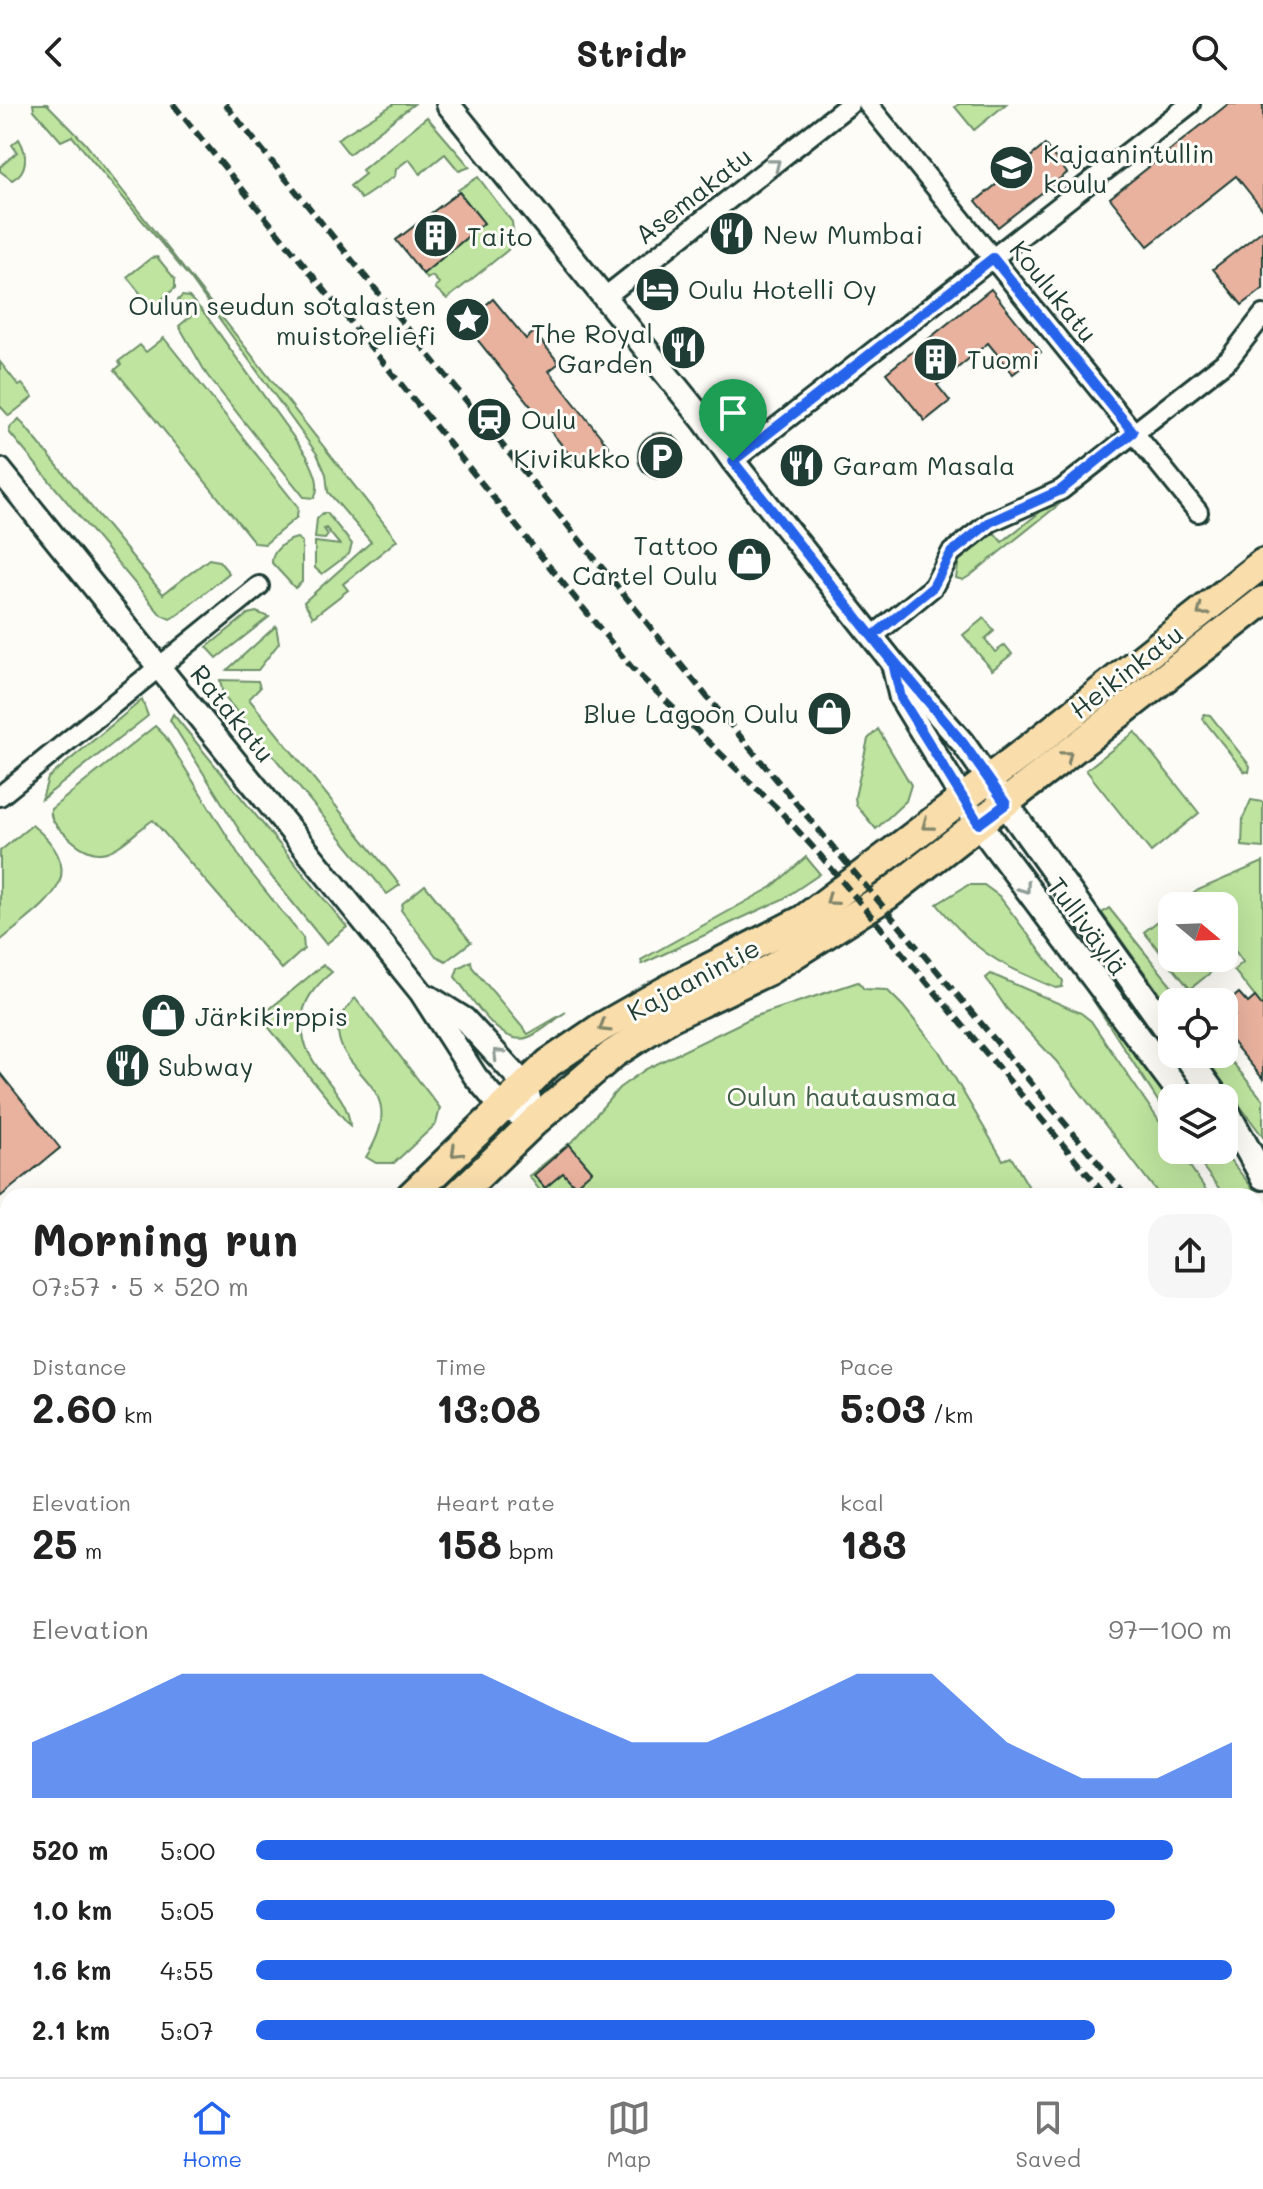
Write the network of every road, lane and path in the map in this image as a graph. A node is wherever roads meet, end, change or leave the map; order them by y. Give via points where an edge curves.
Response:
1 (448, 104) edge
2 (850, 104) edge
3 (868, 104) edge
4 (1190, 104) edge
5 (993, 258) junction
6 (605, 297) junction
7 (1263, 315) edge
8 (1133, 432) junction
9 (733, 461) junction
10 (0, 470) edge
11 (1198, 512) dead end
12 (1263, 563) edge
13 (259, 586) dead end
14 (1263, 602) edge
15 (873, 636) junction
16 (893, 663) junction
17 (160, 665) junction
18 (988, 779) junction
19 (0, 796) edge
20 (962, 798) junction
21 (1006, 804) junction
22 (979, 824) junction
23 (421, 992) junction
24 (1158, 1016) edge
25 (1174, 1084) edge
26 (525, 1085) junction
27 (502, 1108) junction
28 (536, 1120) junction
29 (1238, 1133) edge
30 (1238, 1153) edge
31 (1261, 1175) edge
32 (419, 1188) edge
33 (465, 1188) edge

1 - 6 street
6 -> 2 street, Asemakatu
3 - 5 street, Koulukatu
4 - 5 street
5 - 8 street, Koulukatu
5 - 9 street
6 - 9 street
7 - 8 street via 1229,359
8 - 11 street, Koulukatu
8 - 15 street via 1061,490 990,522 951,553 933,587
9 - 15 street
10 - 17 street, Ratakatu
12 -> 18 main road, Heikinkatu
13 - 17 street
21 -> 14 main road, Heikinkatu
15 - 16 street
16 - 18 street
16 - 20 street via 901,698
17 - 19 street
17 - 23 street, Ratakatu
18 - 20 main road, Kajaanintie
18 - 21 street
20 - 22 street
20 -> 26 main road, Kajaanintie via 803,920 602,1027
21 - 22 main road, Kajaanintie
21 - 24 main road, Tulliväylä
22 -> 25 main road, Tulliväylä
22 - 28 main road, Kajaanintie via 835,931 769,970 670,1017 613,1054
26 -> 23 street, Ratakatu via 464,1019
23 - 27 street, Ratakatu
26 - 27 main road, Kajaanintie
26 - 28 street, Ratakatu
27 - 28 street
27 -> 32 main road, Kajaanintie
28 - 33 main road, Kajaanintie
29 - 31 main road
30 - 31 main road

